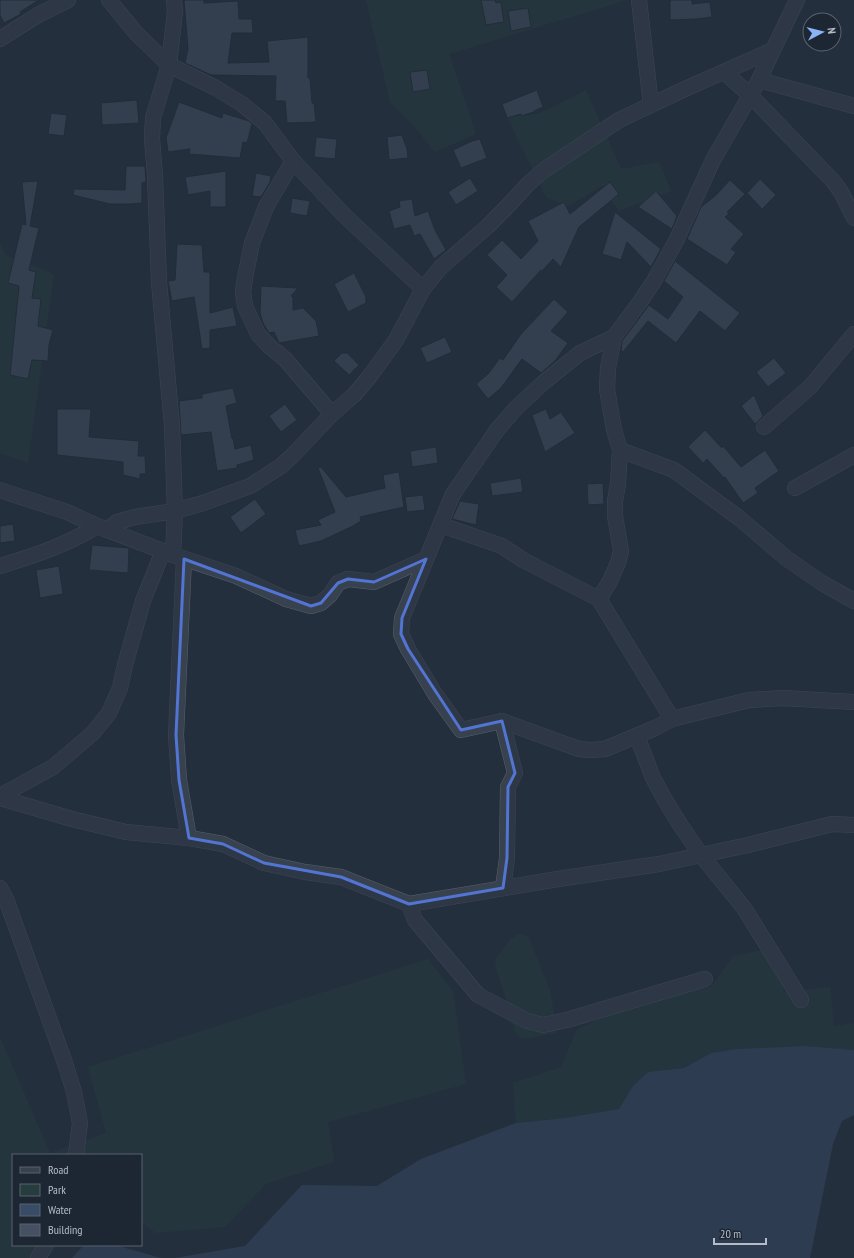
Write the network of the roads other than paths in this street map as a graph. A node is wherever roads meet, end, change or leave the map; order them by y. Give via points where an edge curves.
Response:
1 (68, 0) edge
2 (109, 0) edge
3 (174, 0) edge
4 (639, 0) edge
5 (797, 0) edge
6 (0, 38) edge
7 (773, 50) junction
8 (169, 65) junction
9 (724, 72) junction
10 (759, 80) junction
11 (750, 95) junction
12 (651, 104) junction
13 (854, 106) edge
14 (293, 161) junction
15 (853, 210) edge
16 (424, 289) junction
17 (854, 334) edge
18 (614, 336) junction
19 (332, 414) junction
20 (764, 428) dead end
21 (620, 450) junction
22 (854, 455) edge
23 (795, 488) dead end
24 (0, 490) edge
25 (174, 511) junction
26 (441, 525) junction
27 (102, 528) junction
28 (173, 555) junction
29 (426, 559) junction
30 (0, 566) edge
31 (599, 599) junction
32 (854, 601) edge
33 (854, 702) edge
34 (672, 719) junction
35 (502, 721) junction
36 (637, 736) junction
37 (0, 797) edge
38 (854, 825) edge
39 (190, 838) junction
40 (701, 855) junction
41 (0, 888) edge
42 (504, 888) junction
43 (409, 904) junction
44 (705, 979) dead end
45 (801, 1000) dead end
46 (76, 1154) edge
47 (45, 1246) edge
48 (38, 1258) edge

1 - 6 street
2 - 8 street via 136,33
3 - 8 street
4 - 12 street
5 - 7 street
7 - 9 street
7 - 10 street
8 - 14 street via 242,104 265,123
8 - 25 street via 153,118 152,138 156,176 159,282 172,426
9 - 11 street
9 - 12 street
10 - 11 street
10 - 13 street
11 - 15 street via 833,181
11 - 18 street via 713,160 676,241 654,281
12 - 16 street via 619,120 544,170 442,267
14 - 16 street via 344,215
14 - 19 street via 266,207 252,243 244,278 245,306 258,334 285,359
16 - 19 street via 396,340 370,376 354,395
17 - 20 street via 810,387
18 - 21 street via 608,368 608,389 614,430
18 - 26 street via 580,353 516,408 497,430 453,494
19 - 25 street via 281,466 250,486
21 - 31 street via 615,516 621,551 615,569
21 - 32 street via 674,470 739,518 786,558
22 - 23 street
24 - 27 street via 67,512
25 - 27 street via 135,517
25 - 28 street
26 - 29 street
26 - 31 street via 502,546 523,560
27 - 28 street
27 - 30 street
28 - 29 street via 236,576 286,599 311,606 322,603 338,583 348,579 374,582
28 - 37 street via 143,601 124,665 120,688 109,713 93,733 53,767
28 - 39 street via 176,735 179,780
29 - 35 street via 402,618 402,634 408,649 435,694 461,730
31 - 34 street
33 - 34 street via 783,698 749,700
34 - 36 street
35 - 36 street via 579,749 605,749
35 - 42 street via 515,773 508,787
36 - 40 street via 664,800
37 - 39 street via 126,832
38 - 40 street via 832,824
39 - 43 street via 223,844 264,863 341,877
40 - 42 street
40 - 45 street via 744,908
41 - 46 street via 9,906 66,1063 80,1123
42 - 43 street
43 - 44 street via 415,920 478,995 527,1021 543,1025 567,1020
47 - 48 street

